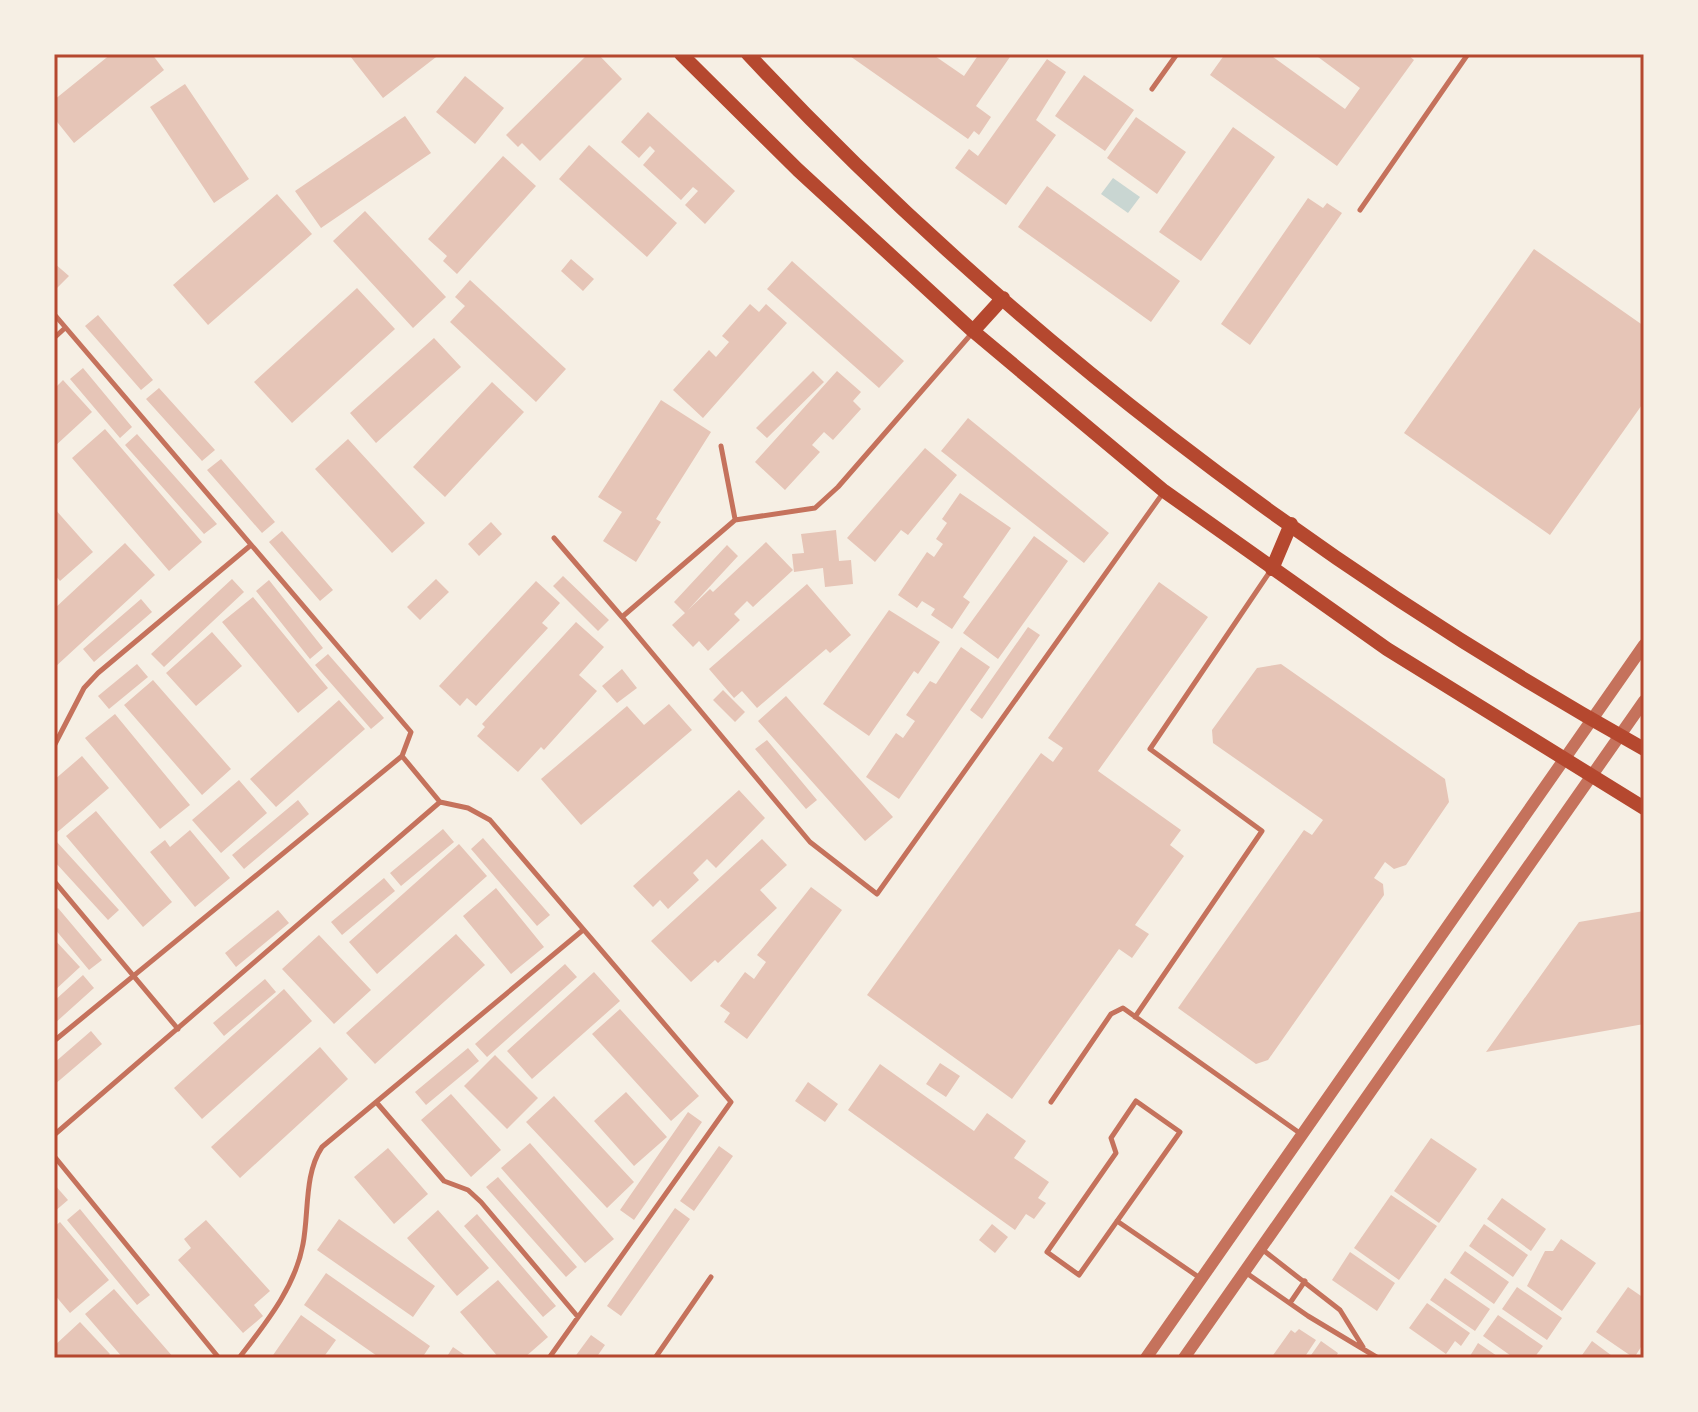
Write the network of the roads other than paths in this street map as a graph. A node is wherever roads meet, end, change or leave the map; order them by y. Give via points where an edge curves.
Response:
1 (681, 54) edge
2 (748, 54) edge
3 (1177, 54) edge
4 (1468, 54) edge
5 (1152, 89) dead end
6 (1360, 210) dead end
7 (1003, 298) junction
8 (54, 314) edge
9 (65, 328) junction
10 (973, 331) junction
11 (54, 338) edge
12 (721, 446) dead end
13 (1164, 491) junction
14 (735, 520) junction
15 (1291, 524) junction
16 (554, 538) dead end
17 (251, 545) junction
18 (1272, 569) junction
19 (622, 617) junction
20 (1644, 645) edge
21 (1644, 701) edge
22 (1591, 720) junction
23 (1620, 735) junction
24 (54, 746) edge
25 (1644, 749) edge
26 (402, 756) junction
27 (1563, 761) junction
28 (1590, 777) junction
29 (440, 802) junction
30 (1644, 808) edge
31 (54, 881) edge
32 (583, 930) junction
33 (133, 976) junction
34 (1135, 1017) junction
35 (178, 1029) junction
36 (54, 1041) edge
37 (1051, 1102) dead end
38 (377, 1103) junction
39 (1301, 1134) junction
40 (54, 1135) edge
41 (54, 1156) edge
42 (1117, 1221) junction
43 (1261, 1248) junction
44 (1244, 1271) junction
45 (711, 1277) dead end
46 (1201, 1279) junction
47 (1305, 1281) junction
48 (1290, 1303) junction
49 (578, 1317) junction
50 (1364, 1348) junction
51 (219, 1358) edge
52 (239, 1358) edge
53 (549, 1358) edge
54 (655, 1358) edge
55 (1146, 1358) edge
56 (1184, 1358) edge
57 (1378, 1358) edge

1 - 10 main road
2 - 7 main road via 830,141
3 - 5 lane
4 - 6 lane
7 - 10 main road
7 - 15 main road via 1160,428
8 - 9 lane
9 - 11 lane
9 - 17 lane
10 - 13 main road
10 - 14 lane via 815,508
12 - 14 lane
13 - 18 main road
13 - 19 lane via 877,894 810,842
14 - 19 lane
15 - 18 main road
15 - 22 main road via 1471,648
16 - 19 lane
17 - 24 lane via 98,673 84,688
17 - 26 lane via 411,732
18 - 27 main road
18 - 34 lane via 1150,749 1262,831
20 - 22 street
21 - 23 street
22 - 23 main road
22 - 27 street
23 - 25 main road
23 - 28 street
26 - 29 lane
26 - 33 lane
27 - 28 main road
27 - 39 street
28 - 30 main road
28 - 43 street
29 - 32 lane via 490,820
29 - 35 lane
31 - 33 lane
32 - 38 lane
32 - 49 lane via 731,1102
33 - 35 lane
33 - 36 lane
34 - 37 lane via 1123,1008 1111,1014
34 - 39 lane
35 - 40 lane
38 - 49 lane via 444,1181 468,1190 481,1202
38 - 52 lane via 322,1147 313,1161 303,1245 294,1274
39 - 46 street
41 - 51 lane
42 - 42 lane via 1180,1132 1136,1101 1111,1138 1116,1153 1047,1252 1079,1275
42 - 46 lane
43 - 44 street
43 - 47 lane
44 - 48 lane
44 - 56 street
45 - 54 lane
46 - 55 street
47 - 48 lane
47 - 50 lane via 1340,1310
48 - 50 lane
49 - 53 lane
50 - 57 lane

